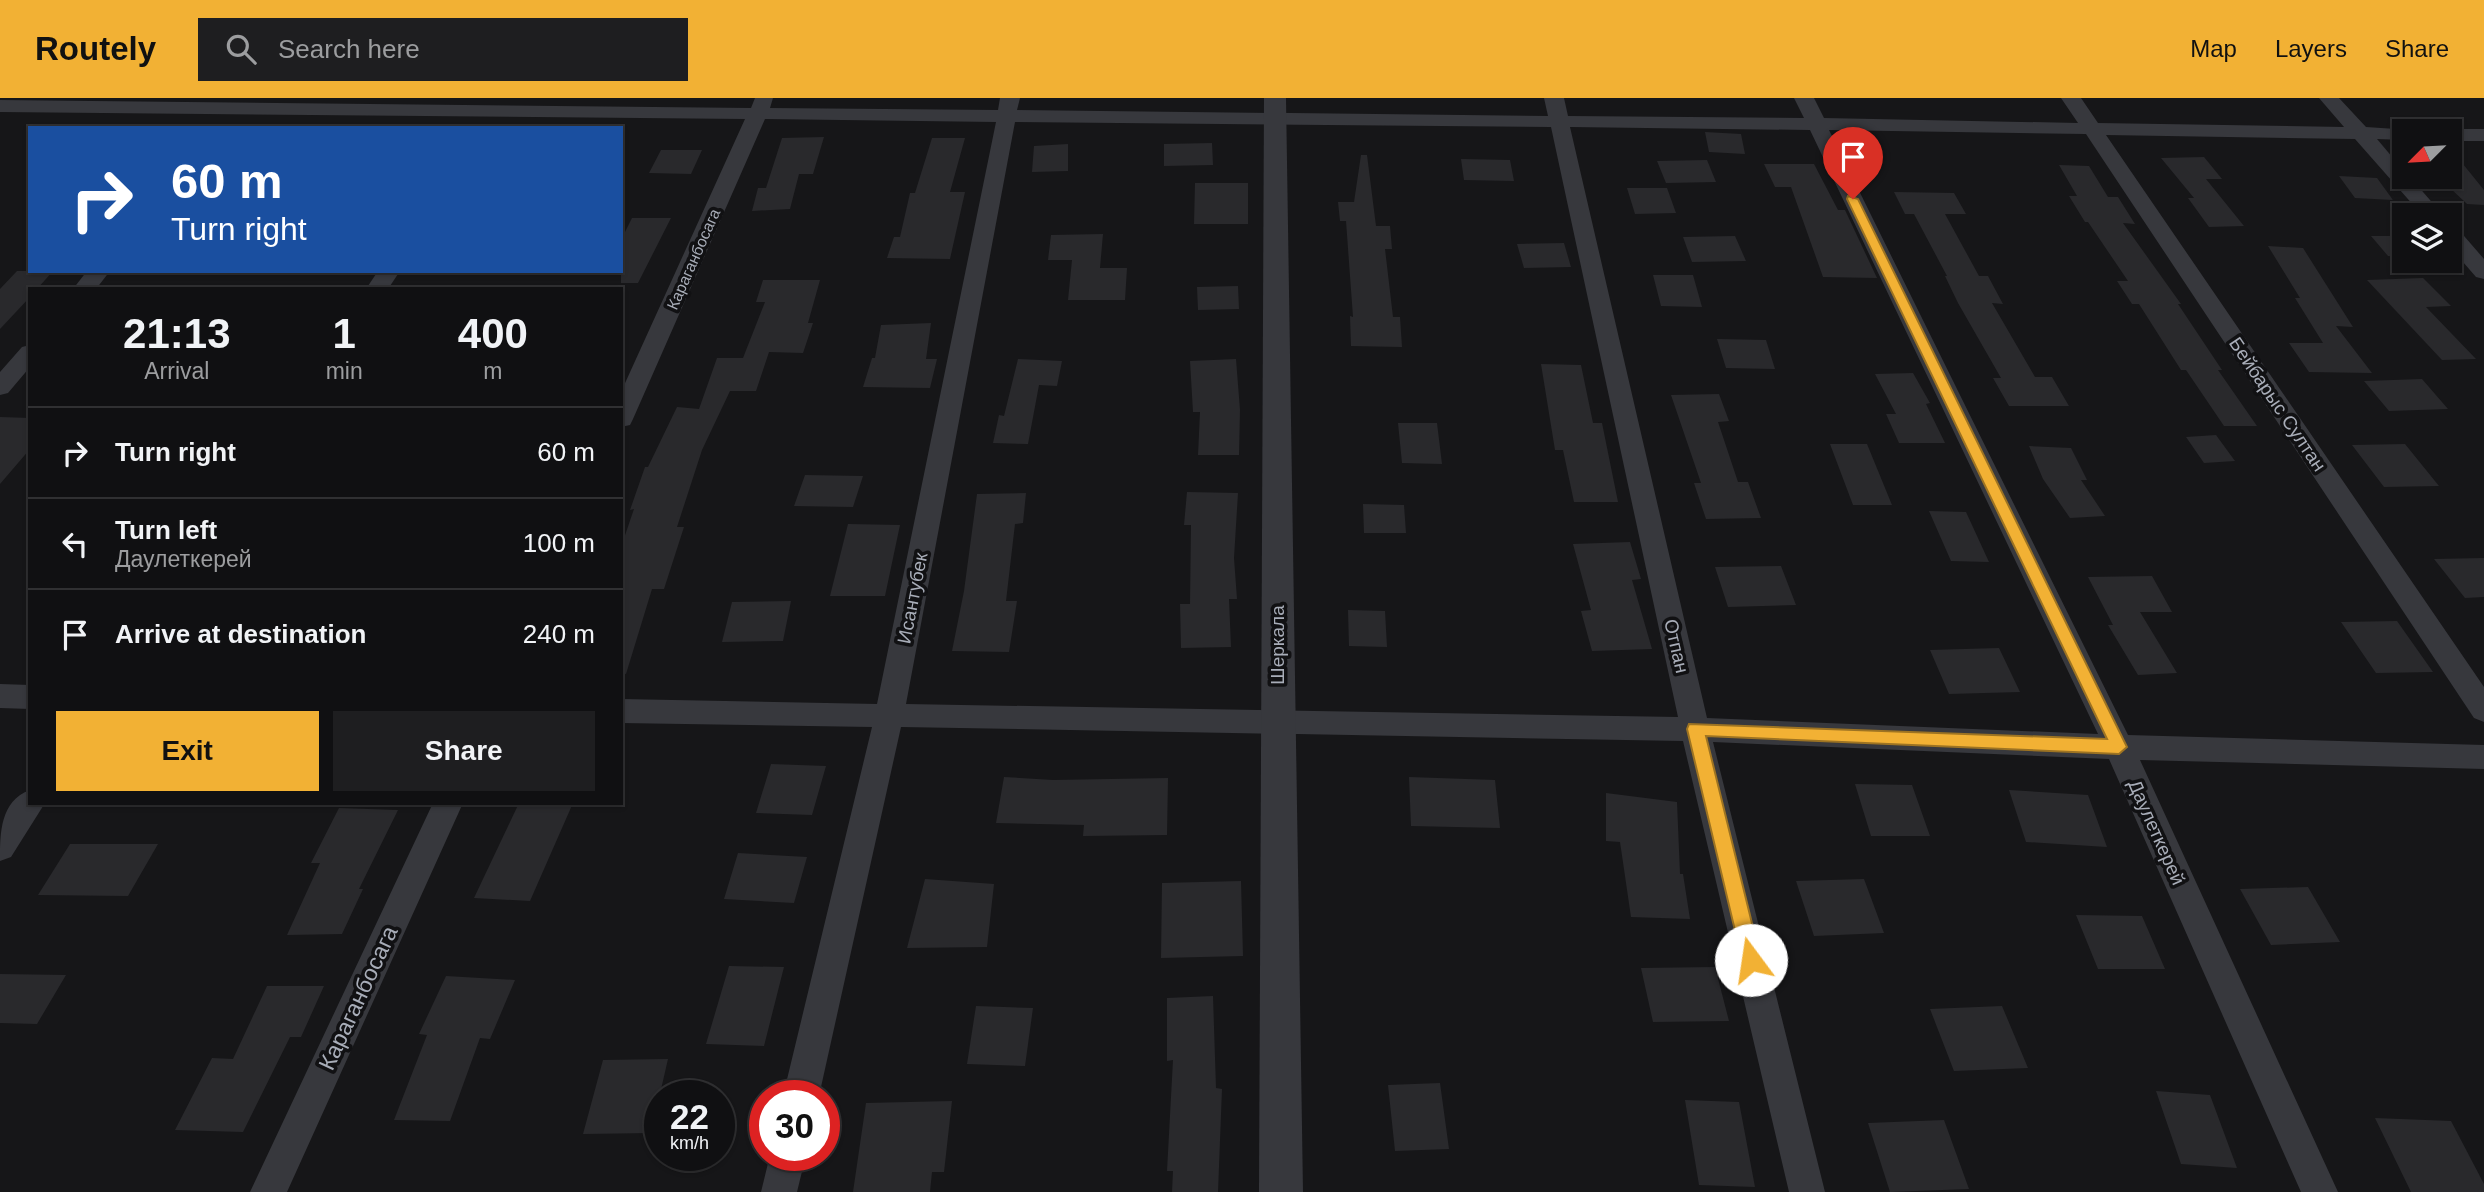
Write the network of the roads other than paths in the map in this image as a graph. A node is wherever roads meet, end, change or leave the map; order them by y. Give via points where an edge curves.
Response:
1 (1804, 98) edge
2 (2071, 98) edge
3 (2329, 98) edge
4 (243, 103) edge
5 (500, 104) edge
6 (0, 106) edge
7 (762, 106) edge
8 (1008, 107) edge
9 (1274, 108) edge
10 (1557, 110) edge
11 (1816, 124) junction
12 (224, 126) edge
13 (486, 126) edge
14 (2092, 129) junction
15 (2361, 134) junction
16 (2392, 134) edge
17 (2462, 135) edge
18 (2484, 135) edge
19 (2422, 203) edge
20 (2462, 247) edge
21 (2484, 272) edge
22 (97, 273) edge
23 (86, 287) edge
24 (28, 354) edge
25 (0, 387) edge
26 (623, 415) edge
27 (0, 696) edge
28 (28, 696) edge
29 (2484, 710) edge
30 (623, 711) edge
31 (890, 717) junction
32 (1277, 724) junction
33 (1695, 729) junction
34 (2119, 747) junction
35 (2484, 757) edge
36 (29, 805) edge
37 (447, 805) edge
38 (0, 847) edge
39 (805, 1080) edge
40 (784, 1171) edge
41 (268, 1192) edge
42 (779, 1192) edge
43 (1280, 1192) edge
44 (1807, 1192) edge
45 (2320, 1192) edge

1 - 11 street, Даулеткерей
2 - 14 street, Бейбарыс Султан
3 - 15 street
4 - 5 street
4 - 6 street
4 - 12 street
5 - 7 street
5 - 13 street
7 - 8 street
7 - 26 street, Караганбосага
8 - 9 street
8 - 31 street, Исантубек
9 - 10 street
9 - 32 street, Шеркала
10 - 11 street
10 - 33 street, Отпан
11 - 14 street
11 - 34 street, Даулеткерей
14 - 15 street
14 - 29 street, Бейбарыс Султан
15 - 16 street
15 - 19 street
17 - 18 street
20 - 21 street
22 - 23 street
24 - 25 street
27 - 28 street
30 - 31 street
31 - 32 street
31 - 39 street, Исантубек
32 - 33 street
32 - 43 street, Шеркала
33 - 34 street
33 - 44 street, Отпан
34 - 35 street
34 - 45 street, Даулеткерей
36 - 38 street
37 - 41 street, Караганбосага
40 - 42 street

